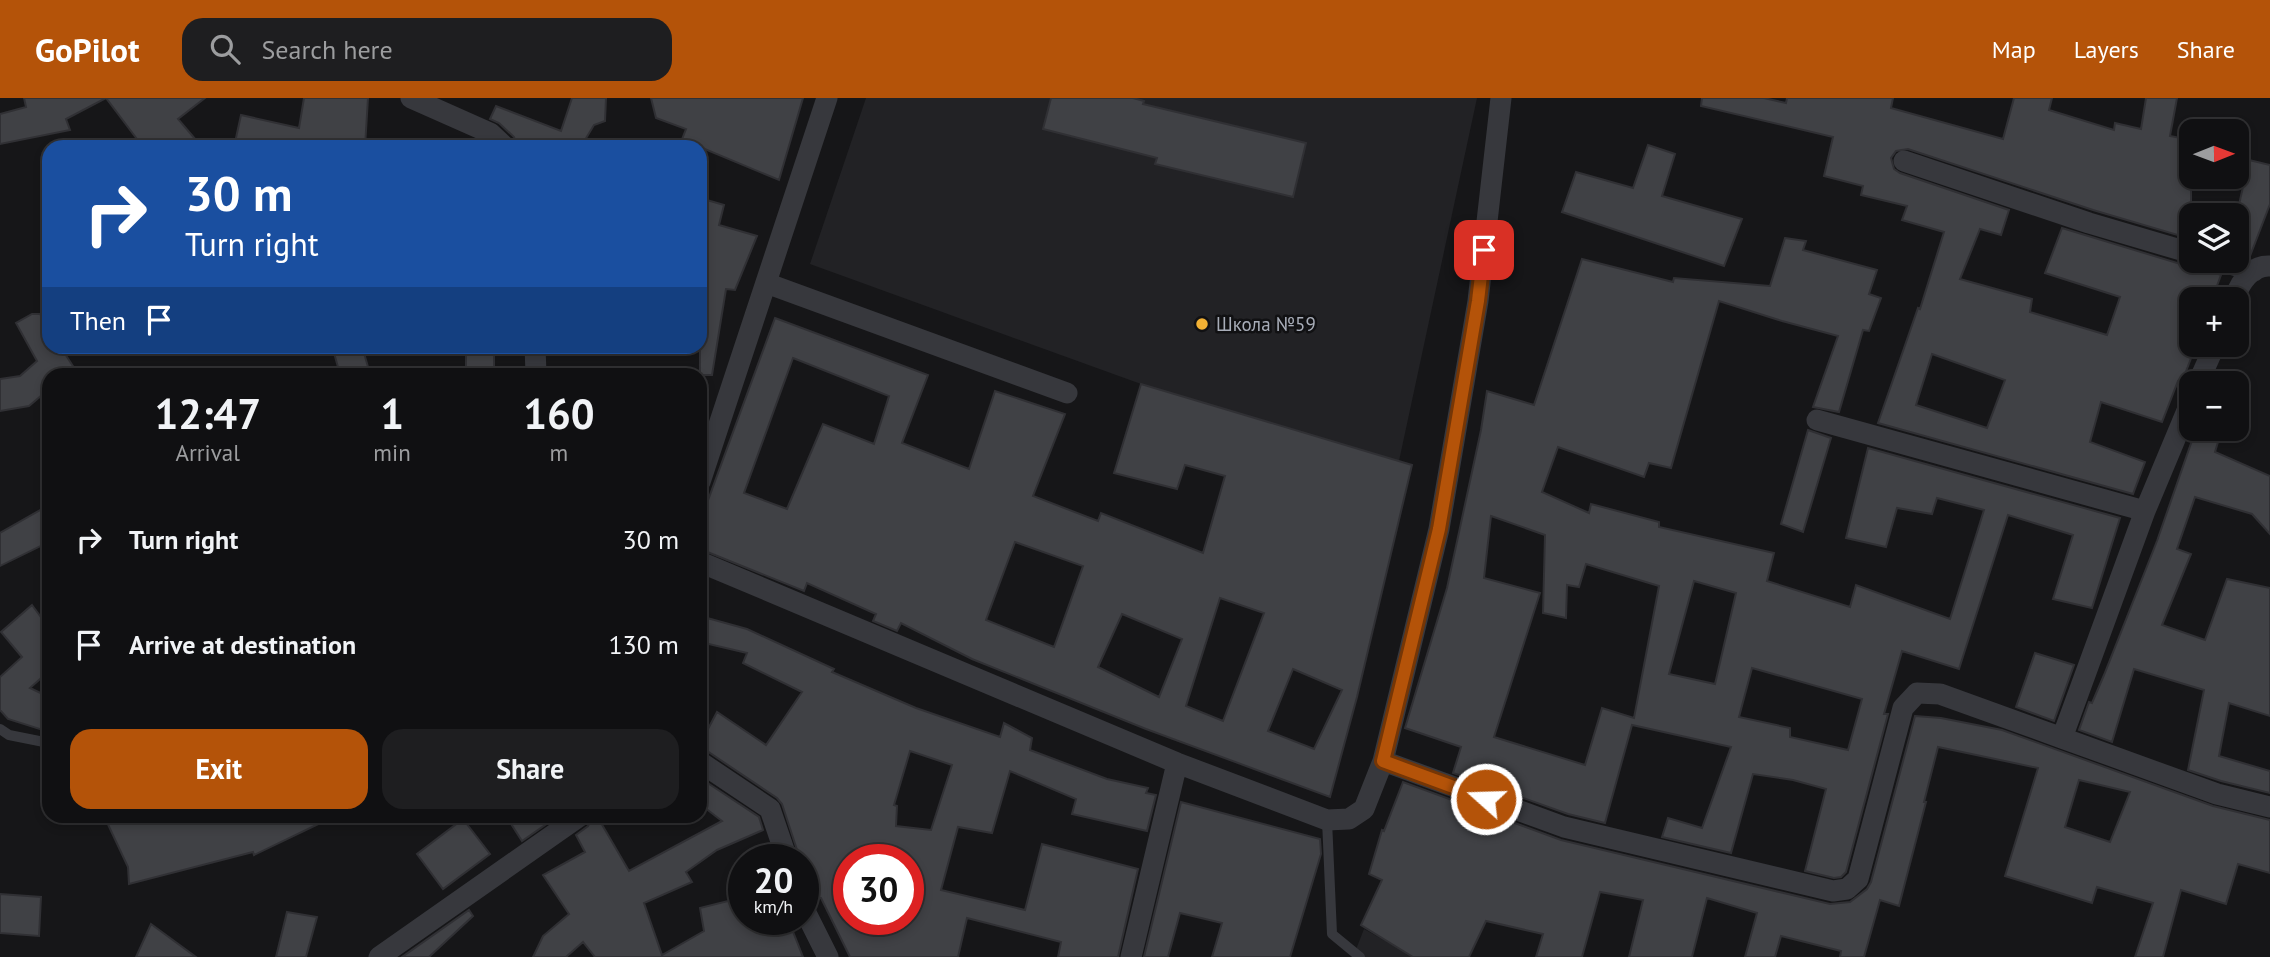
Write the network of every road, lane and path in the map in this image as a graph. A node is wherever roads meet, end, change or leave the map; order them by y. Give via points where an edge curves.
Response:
1 (411, 98) edge
2 (827, 98) edge
3 (1502, 98) edge
4 (498, 140) edge
5 (1903, 161) dead end
6 (2179, 249) edge
7 (2262, 269) edge
8 (766, 283) junction
9 (2239, 287) edge
10 (1067, 393) dead end
11 (1817, 420) dead end
12 (2179, 429) edge
13 (707, 461) edge
14 (2144, 511) junction
15 (707, 565) edge
16 (0, 729) edge
17 (2062, 738) junction
18 (42, 742) edge
19 (1383, 761) junction
20 (1177, 763) junction
21 (707, 767) edge
22 (2270, 807) edge
23 (1327, 820) junction
24 (570, 823) edge
25 (782, 844) edge
26 (816, 935) edge
27 (379, 957) edge
28 (828, 957) edge
29 (1131, 957) edge
30 (1360, 957) edge

1 - 4 street
2 - 8 street
3 - 19 street via 1478,301 1439,529
5 - 6 street
7 - 9 street via 2242,279
8 - 10 street
8 - 13 street
11 - 14 street
12 - 14 street
14 - 17 street
15 - 20 street
16 - 18 lane
17 - 19 street via 1940,694 1917,693 1903,708 1858,879 1847,889 1833,891 1564,827
17 - 22 street via 2217,794
19 - 23 street via 1364,809 1349,819
20 - 23 street
20 - 29 street
21 - 25 street via 770,809
23 - 30 lane via 1332,934
24 - 27 street
26 - 28 street

